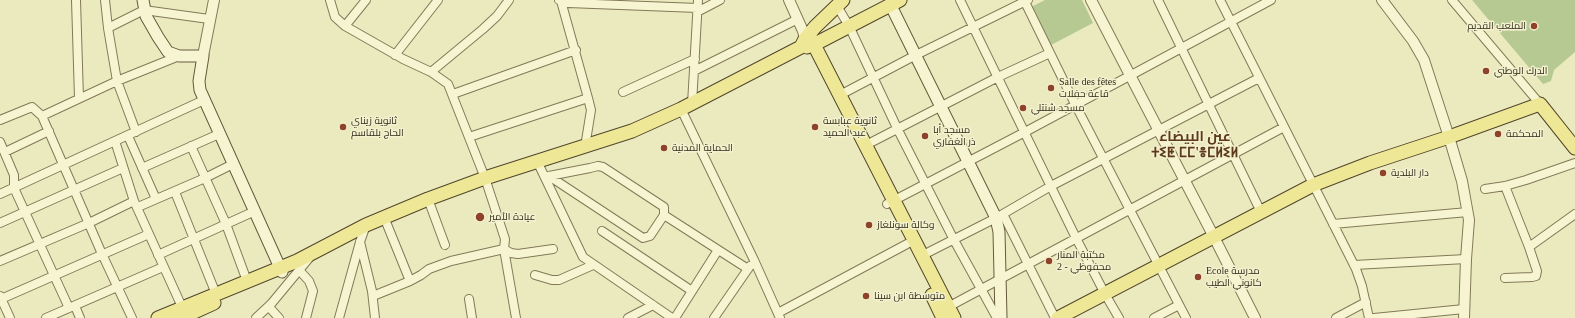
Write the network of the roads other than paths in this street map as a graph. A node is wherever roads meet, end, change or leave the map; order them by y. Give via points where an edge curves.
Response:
1 (76, 0) edge
2 (105, 0) edge
3 (214, 0) edge
4 (330, 0) edge
5 (366, 0) edge
6 (438, 0) edge
7 (509, 0) edge
8 (560, 0) edge
9 (720, 0) edge
10 (789, 0) edge
11 (1091, 0) edge
12 (1158, 0) edge
13 (1220, 0) edge
14 (1271, 0) edge
15 (1382, 0) edge
16 (1452, 0) edge
17 (962, 1) edge
18 (1026, 1) edge
19 (592, 2) edge
20 (898, 2) edge
21 (661, 3) edge
22 (840, 3) edge
23 (144, 5) edge
24 (698, 7) edge
25 (209, 19) junction
26 (798, 19) junction
27 (1231, 22) junction
28 (345, 26) junction
29 (849, 26) junction
30 (974, 27) junction
31 (108, 28) junction
32 (807, 40) junction
33 (1181, 48) junction
34 (576, 50) junction
35 (1050, 53) junction
36 (395, 55) junction
37 (916, 55) junction
38 (179, 56) junction
39 (203, 56) junction
40 (694, 59) junction
41 (694, 71) junction
42 (431, 72) junction
43 (1129, 75) junction
44 (998, 77) junction
45 (874, 78) junction
46 (1259, 78) junction
47 (117, 81) junction
48 (623, 92) dead end
49 (453, 94) junction
50 (840, 95) junction
51 (79, 98) junction
52 (588, 98) junction
53 (204, 100) junction
54 (1075, 104) junction
55 (1209, 104) junction
56 (1540, 104) junction
57 (941, 106) junction
58 (686, 107) junction
59 (42, 116) junction
60 (0, 120) edge
61 (1284, 127) junction
62 (898, 130) junction
63 (1158, 130) junction
64 (49, 132) junction
65 (136, 132) junction
66 (1025, 132) junction
67 (219, 134) junction
68 (128, 136) junction
69 (469, 137) junction
70 (1449, 138) junction
71 (0, 142) edge
72 (115, 142) junction
73 (1574, 143) edge
74 (866, 145) junction
75 (191, 146) junction
76 (585, 147) junction
77 (4, 155) edge
78 (1232, 155) junction
79 (1104, 159) junction
80 (968, 160) junction
81 (537, 161) junction
82 (1575, 163) edge
83 (63, 164) junction
84 (233, 164) junction
85 (123, 168) junction
86 (142, 168) junction
87 (547, 176) junction
88 (205, 178) junction
89 (485, 178) junction
90 (1185, 180) junction
91 (925, 184) junction
92 (1313, 185) junction
93 (1051, 186) junction
94 (1506, 186) junction
95 (14, 188) junction
96 (1485, 189) dead end
97 (75, 190) junction
98 (175, 192) junction
99 (0, 194) edge
100 (156, 199) junction
101 (428, 199) junction
102 (890, 202) junction
103 (136, 204) junction
104 (1130, 210) junction
105 (254, 211) junction
106 (25, 212) junction
107 (1261, 212) junction
108 (1468, 212) junction
109 (1575, 214) edge
110 (664, 215) junction
111 (999, 216) junction
112 (384, 217) junction
113 (0, 223) edge
114 (90, 223) junction
115 (226, 224) junction
116 (1333, 224) junction
117 (366, 225) junction
118 (602, 231) dead end
119 (149, 234) junction
120 (1214, 237) junction
121 (194, 238) junction
122 (1076, 238) junction
123 (954, 240) junction
124 (360, 242) junction
125 (40, 243) junction
126 (907, 244) junction
127 (446, 245) dead end
128 (1529, 247) junction
129 (504, 249) junction
130 (553, 249) dead end
131 (718, 250) junction
132 (102, 254) junction
133 (158, 255) junction
134 (921, 256) junction
135 (1466, 259) junction
136 (754, 260) junction
137 (0, 261) edge
138 (1028, 264) junction
139 (298, 265) junction
140 (594, 265) junction
141 (1354, 265) junction
142 (1158, 266) junction
143 (163, 267) junction
144 (281, 269) junction
145 (748, 269) junction
146 (54, 275) junction
147 (535, 275) dead end
148 (1505, 278) dead end
149 (1000, 279) junction
150 (247, 281) junction
151 (410, 281) junction
152 (118, 288) junction
153 (980, 290) junction
154 (692, 291) junction
155 (216, 294) junction
156 (1105, 294) junction
157 (373, 296) junction
158 (1, 297) edge
159 (469, 298) dead end
160 (1366, 302) junction
161 (653, 306) junction
162 (1179, 306) junction
163 (72, 307) junction
164 (269, 307) junction
165 (182, 313) edge
166 (948, 314) edge
167 (1464, 314) edge
168 (779, 315) edge
169 (631, 317) edge
170 (10, 318) edge
171 (46, 318) edge
172 (80, 318) edge
173 (132, 318) edge
174 (158, 318) edge
175 (256, 318) edge
176 (279, 318) edge
177 (306, 318) edge
178 (339, 318) edge
179 (375, 318) edge
180 (472, 318) edge
181 (516, 318) edge
182 (674, 318) edge
183 (714, 318) edge
184 (997, 318) edge
185 (1001, 318) edge
186 (1055, 318) edge
187 (1058, 318) edge
188 (1119, 318) edge
189 (1154, 318) edge
190 (1186, 318) edge
191 (1255, 318) edge
192 (1336, 318) edge
193 (1369, 318) edge
194 (1374, 318) edge

1 - 51 street
2 - 31 street
3 - 25 street
4 - 28 street via 335,17
5 - 28 street
6 - 36 street
7 - 42 street via 483,29
8 - 19 street via 568,3
8 - 34 street
9 - 24 street
10 - 26 street
11 - 43 street
12 - 33 street
13 - 27 street
14 - 27 street
15 - 70 street via 1419,50
16 - 56 street
17 - 30 street
18 - 30 street
18 - 35 street
19 - 21 street
20 - 29 main road
20 - 37 main road
21 - 24 street
22 - 29 street
22 - 32 main road
23 - 25 street
23 - 31 street
23 - 38 main road via 164,48
24 - 40 street
25 - 39 street
26 - 32 street
26 - 41 street
27 - 33 street
27 - 46 street
28 - 36 street
29 - 32 main road
29 - 45 street
30 - 37 street
30 - 44 street
31 - 47 street
32 - 50 main road
32 - 58 main road
32 - 102 main road
33 - 43 street
33 - 55 street
34 - 49 street
34 - 52 street
35 - 44 street
35 - 54 street
36 - 42 street
37 - 45 street
37 - 57 main road
38 - 39 main road
38 - 47 street
39 - 53 main road via 199,81
40 - 41 street
40 - 48 street
41 - 58 street
42 - 49 street via 446,81
43 - 54 street
43 - 63 street
44 - 57 street
44 - 66 street
45 - 50 street
45 - 62 street
46 - 55 street
46 - 61 street
47 - 51 street
47 - 65 street
49 - 69 street
50 - 74 main road
51 - 59 street
52 - 69 street
52 - 76 street via 591,110
53 - 65 street
53 - 67 main road
54 - 66 street
54 - 79 street
55 - 63 street
55 - 78 street
56 - 70 main road
56 - 73 main road
57 - 62 street
57 - 80 main road
58 - 76 main road via 632,131
58 - 136 street
59 - 60 street via 32,107
59 - 64 street
61 - 78 street
61 - 92 street
62 - 74 street
62 - 91 street
63 - 79 street
63 - 90 street
64 - 77 street
64 - 83 street
65 - 68 street
66 - 80 street
66 - 93 street
67 - 75 street
67 - 84 main road
68 - 72 street
68 - 86 street
69 - 89 street
70 - 92 main road via 1370,163
70 - 108 street
71 - 77 street
72 - 83 street
72 - 85 street
74 - 102 main road
75 - 86 street
75 - 88 street
76 - 81 main road
77 - 95 street via 14,175
78 - 90 street
78 - 107 street
79 - 93 street
79 - 104 street
80 - 91 street
80 - 111 main road
81 - 87 street
81 - 89 main road
82 - 94 street
83 - 95 street
83 - 97 street
84 - 88 street
84 - 105 main road
85 - 97 street
85 - 103 street
86 - 100 street
87 - 110 street via 603,167 664,207
87 - 110 street via 643,238 650,236
87 - 140 street via 580,253
88 - 98 street
88 - 115 street
89 - 101 main road
89 - 129 street via 505,239
90 - 104 street
90 - 120 street
91 - 102 street
91 - 123 street
92 - 107 main road
92 - 116 street
93 - 111 street
93 - 122 street
94 - 96 street
94 - 128 street
95 - 99 street
95 - 106 street
97 - 106 street
97 - 114 street
98 - 100 street
98 - 121 street
100 - 103 street
101 - 112 main road
101 - 127 street
102 - 126 main road
102 - 134 main road
103 - 114 street
103 - 119 street
104 - 122 street
104 - 142 street
105 - 115 street
105 - 144 main road
106 - 113 street
106 - 125 street
107 - 120 main road
108 - 116 street
108 - 135 street
109 - 128 street
110 - 131 street
111 - 123 street
111 - 138 street
111 - 149 main road
112 - 117 main road
112 - 151 street
114 - 125 street
114 - 132 street
115 - 121 street
115 - 150 street
116 - 141 street
117 - 124 street
117 - 139 main road via 314,252
118 - 154 street
119 - 132 street
119 - 133 street
120 - 142 main road
120 - 191 street
121 - 133 street
121 - 155 street
122 - 138 street
122 - 156 street
123 - 134 street
123 - 153 street
124 - 157 street
124 - 178 street
125 - 137 street
125 - 146 street
126 - 166 main road
126 - 168 street
128 - 148 street via 1537,271 1536,276
129 - 130 street via 518,254
129 - 151 street via 429,268
129 - 181 street
131 - 145 street
131 - 154 street
132 - 146 street
132 - 152 street
133 - 143 street
134 - 166 main road
135 - 141 street
135 - 167 street
136 - 145 street
136 - 168 street
138 - 149 street
138 - 186 street
139 - 144 main road
139 - 164 street
139 - 177 street via 313,291
140 - 147 street via 559,280
140 - 161 street
141 - 160 street
142 - 156 main road
142 - 162 street
143 - 152 street
143 - 165 street
144 - 150 main road
144 - 165 main road
145 - 183 street
146 - 158 street
146 - 163 street
149 - 153 street
149 - 185 main road
150 - 155 main road
151 - 157 street
152 - 163 street
152 - 173 street
153 - 166 street
153 - 184 street
154 - 182 street
155 - 165 main road
156 - 187 main road
156 - 188 street
157 - 179 street
158 - 170 street
159 - 180 street
160 - 192 street
160 - 193 street
161 - 169 street
161 - 182 street
162 - 189 street
162 - 190 street
163 - 171 street
163 - 172 street
164 - 175 street
164 - 176 street
165 - 174 main road
167 - 194 street

